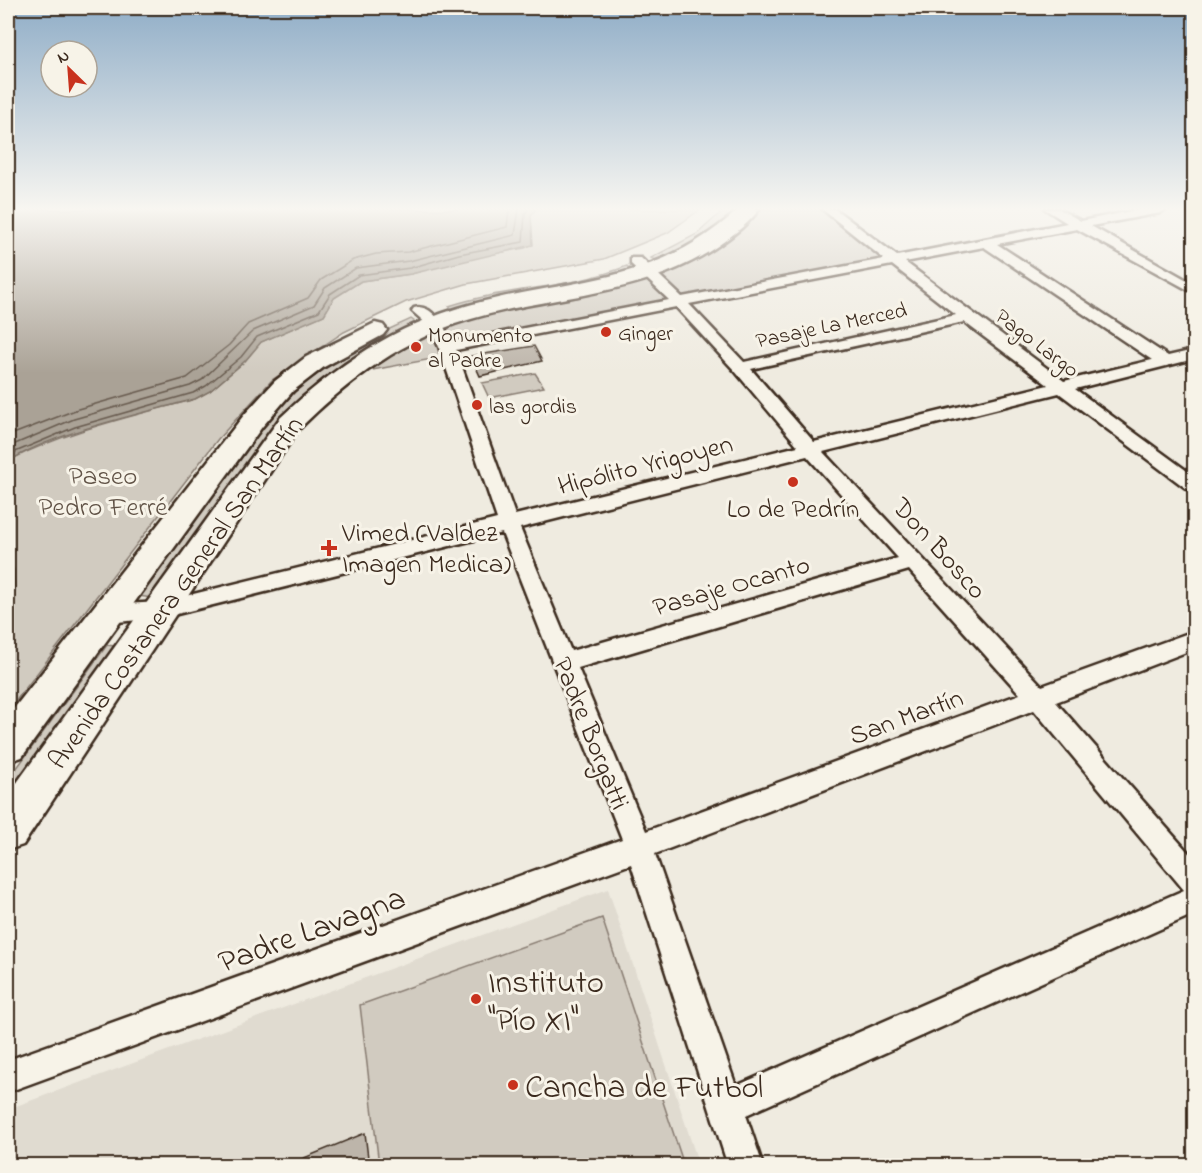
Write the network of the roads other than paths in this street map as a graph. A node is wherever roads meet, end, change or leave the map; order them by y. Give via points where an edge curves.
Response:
1 (648, 264) edge
2 (653, 264) edge
3 (875, 264) edge
4 (899, 264) edge
5 (1018, 264) edge
6 (1149, 264) edge
7 (643, 267) junction
8 (1194, 289) edge
9 (680, 302) junction
10 (967, 317) junction
11 (434, 327) junction
12 (1194, 354) edge
13 (1165, 361) junction
14 (740, 367) junction
15 (1061, 387) junction
16 (811, 450) junction
17 (1194, 485) edge
18 (509, 525) junction
19 (915, 561) junction
20 (161, 610) junction
21 (106, 614) junction
22 (1194, 640) edge
23 (563, 663) junction
24 (1039, 699) junction
25 (8, 745) edge
26 (8, 830) edge
27 (639, 847) junction
28 (1194, 880) edge
29 (1194, 900) edge
30 (8, 1076) edge
31 (726, 1107) junction
32 (746, 1166) edge

1 - 7 main road, Avenida Costanera General San Martín
2 - 7 main road, Avenida Costanera General San Martín
3 - 9 street
4 - 10 street, Pago Largo
5 - 13 street
6 - 8 street
7 - 9 street, Don Bosco
7 - 11 main road, Avenida Costanera General San Martín via 604,286 510,301
9 - 11 street
9 - 14 street, Don Bosco
10 - 14 street, Pasaje La Merced
10 - 15 street, Pago Largo
11 - 18 street, Padre Borgatti
11 - 20 main road, Avenida Costanera General San Martín via 354,365 312,400 289,424
11 - 21 main road, Avenida Costanera General San Martín via 331,353 284,386
12 - 13 street, Hipólito Yrigoyen
13 - 15 street, Hipólito Yrigoyen
14 - 16 street, Don Bosco
15 - 16 street, Hipólito Yrigoyen
15 - 17 street, Pago Largo
16 - 18 street, Hipólito Yrigoyen
16 - 19 street, Don Bosco
18 - 20 street, Hipólito Yrigoyen
18 - 23 street, Padre Borgatti
19 - 23 street, Pasaje Ocanto
19 - 24 street, Don Bosco
20 - 21 street, Hipólito Yrigoyen
20 - 26 main road, Avenida Costanera General San Martín
21 - 25 main road, Avenida Costanera General San Martín
22 - 24 street, San Martín
23 - 27 street, Padre Borgatti
24 - 27 street, San Martín
24 - 28 street, Don Bosco
27 - 30 street, Padre Lavagna
27 - 31 street, Padre Borgatti
29 - 31 street
31 - 32 street, Padre Borgatti

